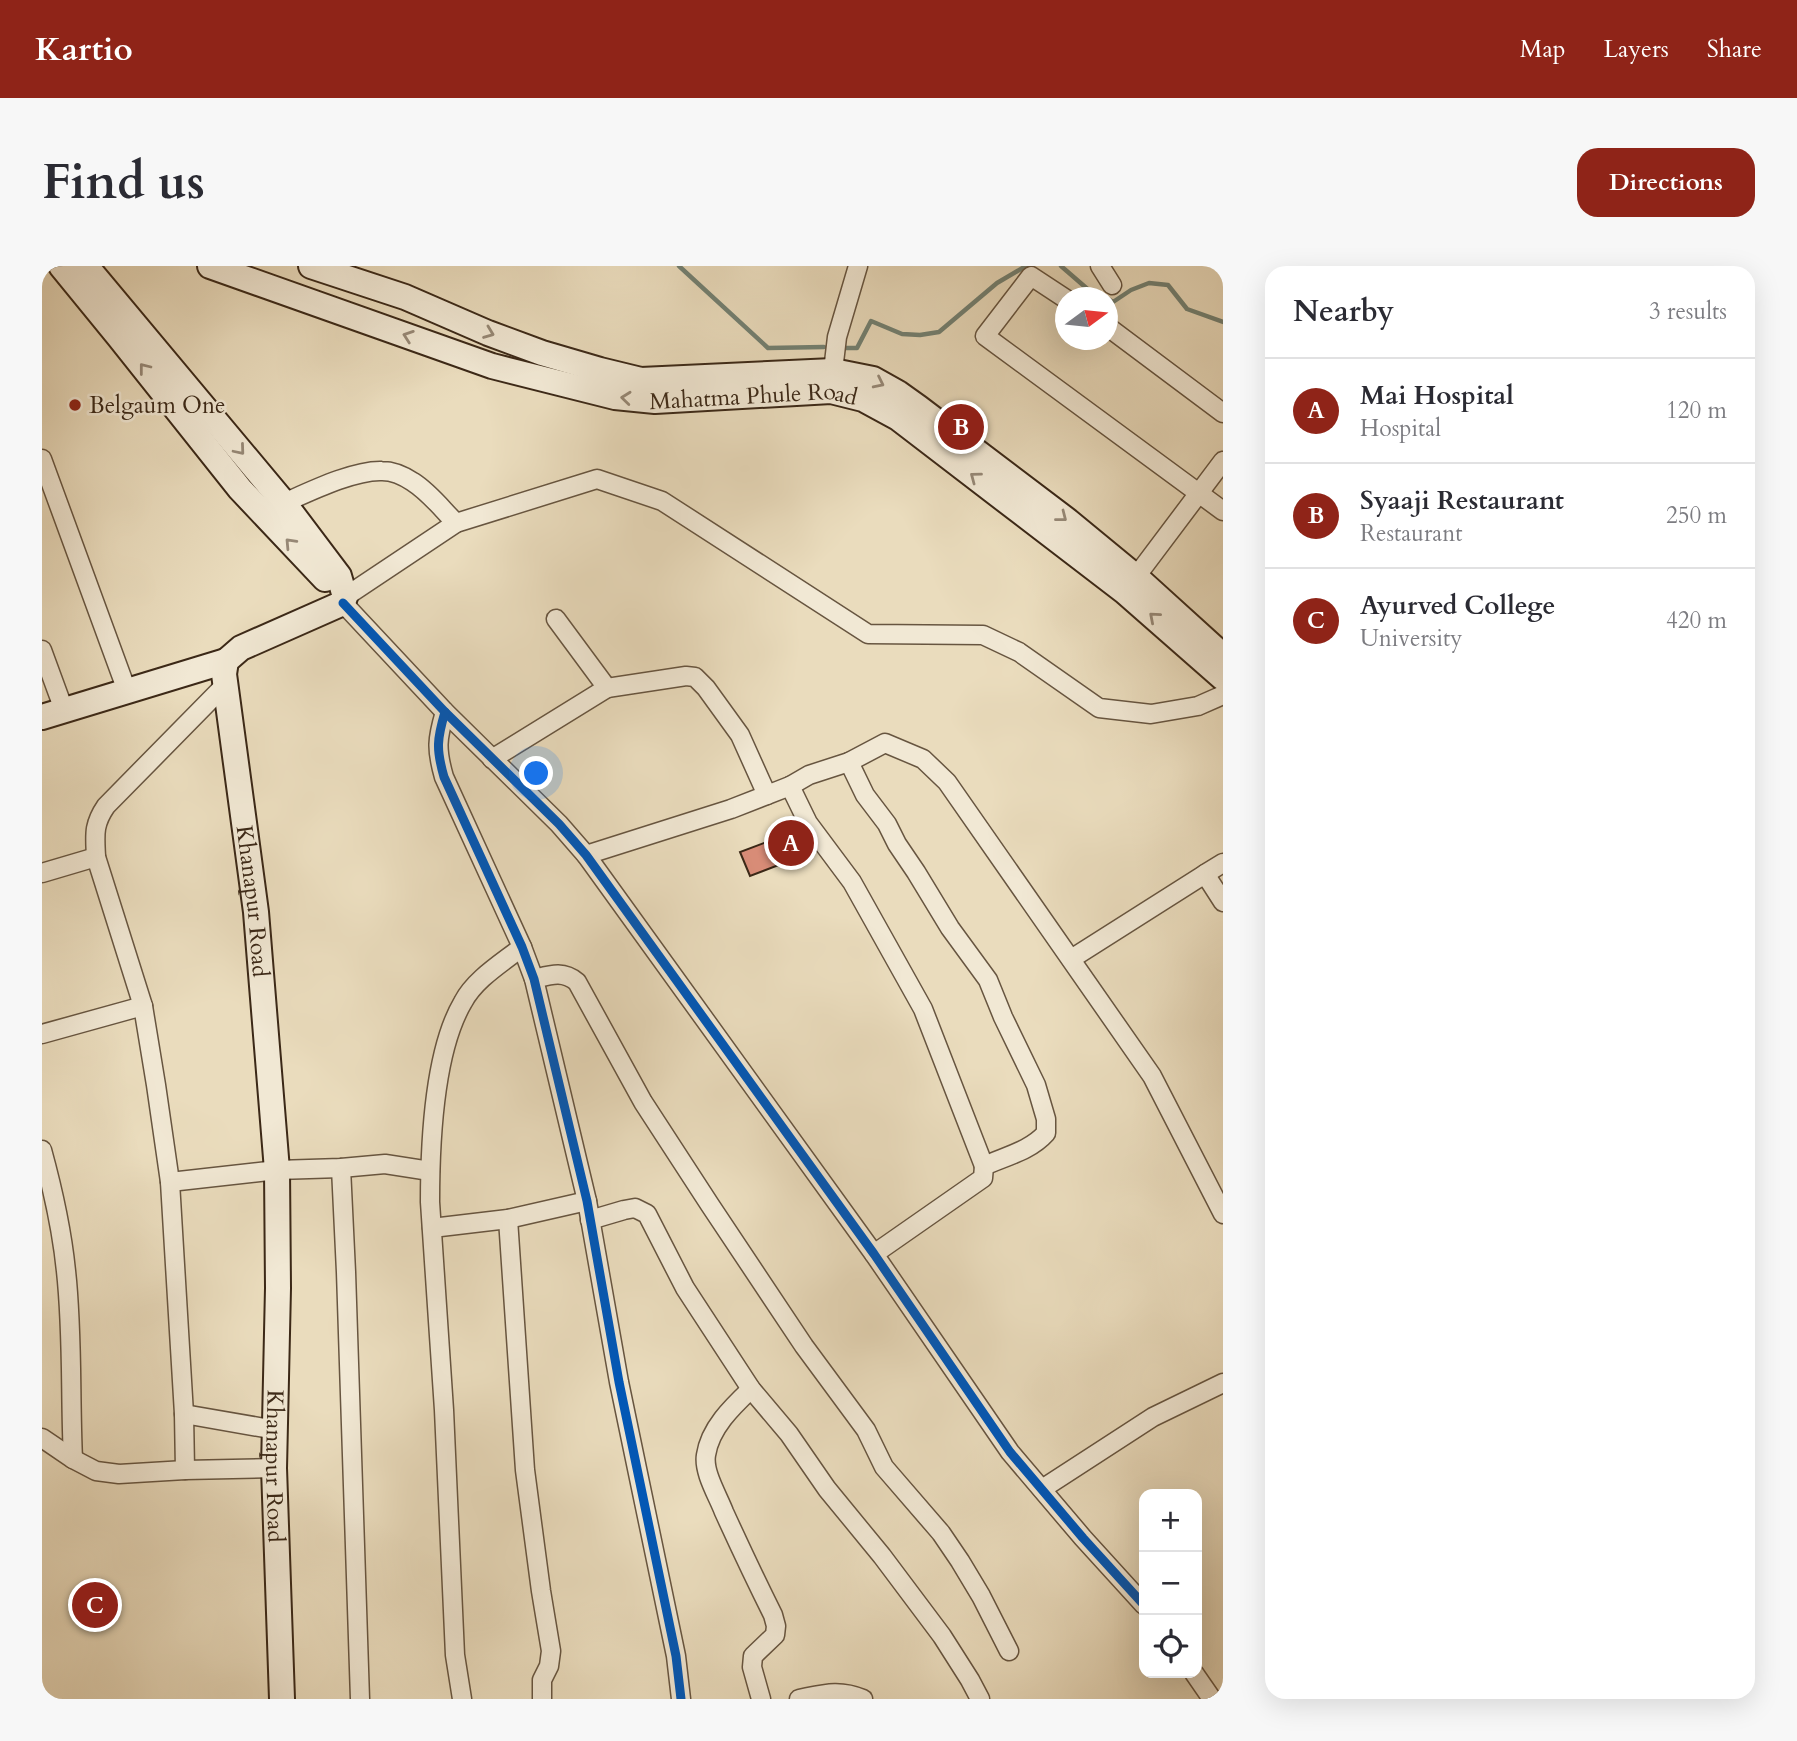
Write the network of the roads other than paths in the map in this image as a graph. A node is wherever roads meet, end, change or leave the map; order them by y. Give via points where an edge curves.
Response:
1 (61, 266) edge
2 (86, 266) edge
3 (210, 266) edge
4 (311, 266) edge
5 (858, 266) edge
6 (1100, 266) edge
7 (1112, 285) dead end
8 (1055, 292) edge
9 (1118, 334) edge
10 (833, 371) junction
11 (1223, 413) edge
12 (42, 459) edge
13 (1223, 460) edge
14 (1198, 493) junction
15 (284, 503) junction
16 (1223, 511) edge
17 (456, 523) junction
18 (1131, 584) junction
19 (343, 595) junction
20 (556, 619) dead end
21 (42, 650) edge
22 (1223, 656) edge
23 (225, 673) junction
24 (1223, 678) edge
25 (607, 688) junction
26 (127, 691) junction
27 (1223, 695) edge
28 (445, 712) junction
29 (53, 713) edge
30 (492, 759) junction
31 (849, 762) junction
32 (790, 786) junction
33 (768, 795) junction
34 (586, 855) junction
35 (96, 857) junction
36 (1223, 863) edge
37 (42, 873) edge
38 (1205, 874) junction
39 (1223, 902) edge
40 (522, 947) junction
41 (1071, 959) junction
42 (534, 979) junction
43 (143, 1006) junction
44 (42, 1034) edge
45 (42, 1150) edge
46 (984, 1166) junction
47 (341, 1168) junction
48 (277, 1170) junction
49 (430, 1171) junction
50 (170, 1182) junction
51 (587, 1200) junction
52 (1223, 1214) edge
53 (508, 1219) junction
54 (590, 1220) junction
55 (432, 1228) junction
56 (874, 1254) junction
57 (1223, 1382) edge
58 (751, 1389) junction
59 (184, 1414) junction
60 (275, 1430) junction
61 (42, 1438) edge
62 (73, 1460) junction
63 (274, 1468) junction
64 (185, 1470) junction
65 (1042, 1489) junction
66 (1139, 1600) edge
67 (1009, 1651) dead end
68 (1197, 1678) edge
69 (282, 1699) edge
70 (360, 1699) edge
71 (462, 1699) edge
72 (542, 1699) edge
73 (681, 1699) edge
74 (761, 1699) edge
75 (804, 1699) edge
76 (863, 1699) edge
77 (980, 1699) edge
78 (1212, 1699) edge

19 -> 1 main road via 240,489
2 -> 15 main road
18 -> 3 main road, Mahatma Phule Road via 898,418 863,399 831,391 655,401 615,397 492,366
4 -> 10 main road, Mahatma Phule Road via 405,297 542,353 641,380
5 - 10 street via 837,337
6 - 7 street
8 - 14 street via 1031,276 985,336
9 - 11 street
10 -> 18 main road, Mahatma Phule Road via 873,379 898,393 1068,521
12 - 26 street
13 - 14 street
14 - 16 street
14 - 18 street
15 - 17 street via 366,472 384,470 415,483
15 - 19 main road via 339,576
17 - 19 street
17 - 27 street via 597,479 662,501 868,634 983,635 1019,652 1099,708 1151,714 1198,706
18 - 22 main road, Mahatma Phule Road
24 -> 18 main road, Mahatma Phule Road
19 - 23 main road via 241,648
19 - 28 street
20 - 25 street
21 - 29 street
23 - 26 main road
23 - 35 street via 106,806 94,831
23 - 48 main road, Khanapur Road via 256,912
25 - 30 street
25 - 33 street via 695,677 740,734
26 - 29 main road
28 - 30 street
28 - 40 street via 438,754 444,777
30 - 34 street
31 - 32 street
31 - 41 street via 885,743 923,759 947,782
31 - 46 street via 865,795 988,980 1036,1085 1046,1133 1038,1142
32 - 33 street
32 - 46 street via 808,823 852,882 923,1009
33 - 34 street
34 - 56 street
35 - 37 street
35 - 43 street
36 - 38 street
38 - 39 street
38 - 41 street
40 - 42 street
40 - 49 street via 463,1000 449,1032 438,1085
41 - 52 street via 1152,1076
42 - 51 street
42 - 67 street via 561,973 577,982 643,1102 804,1346 866,1430 884,1467 960,1561
43 - 44 street
43 - 50 street
45 - 62 street via 66,1274
46 - 56 street via 983,1178
47 - 48 street
47 - 49 street via 385,1164
47 - 70 street
48 - 50 street
48 - 60 main road, Khanapur Road
49 - 55 street
50 - 59 street
51 - 53 street
51 - 54 street
53 - 55 street
53 - 72 street via 525,1470 551,1651 542,1680
54 - 58 street via 635,1208 647,1214 685,1288
54 - 73 street
55 - 71 street via 455,1655
56 - 65 street via 1010,1452
57 - 65 street via 1153,1417
58 - 74 street via 726,1413 705,1457 710,1481 776,1626 775,1635 753,1656
58 - 77 street via 942,1636
59 - 60 street
59 - 64 street
60 - 63 main road, Khanapur Road
61 - 62 street
62 - 64 street via 96,1471 118,1474
63 - 64 street
63 - 69 main road, Khanapur Road
65 - 66 street
68 - 78 street
75 - 76 street via 836,1692

